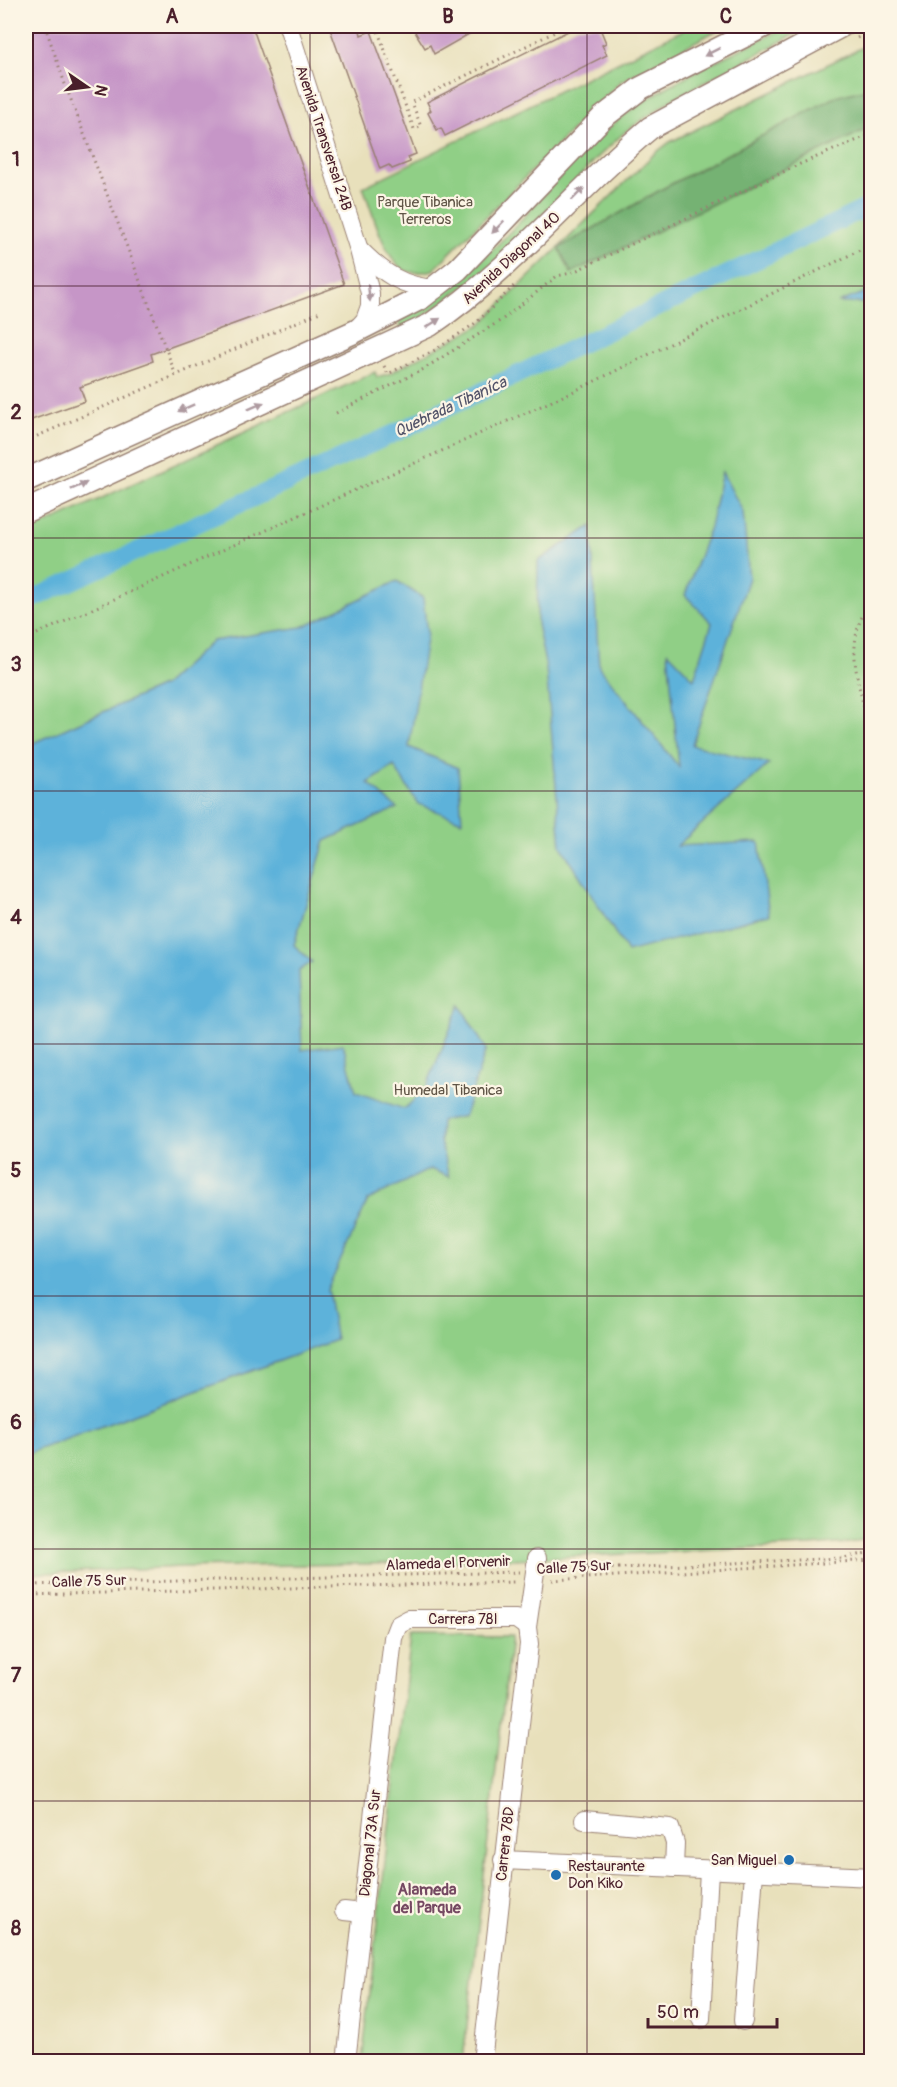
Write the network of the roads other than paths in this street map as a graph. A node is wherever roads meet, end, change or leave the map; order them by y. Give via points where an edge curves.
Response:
1 (288, 26) edge
2 (764, 26) edge
3 (846, 34) edge
4 (359, 250) junction
5 (436, 289) junction
6 (354, 332) junction
7 (26, 480) edge
8 (26, 511) edge
9 (535, 1570) road end
10 (398, 1625) joint
11 (527, 1627) junction
12 (584, 1820) dead end
13 (503, 1860) junction
14 (674, 1868) junction
15 (710, 1870) junction
16 (754, 1872) junction
17 (872, 1877) edge
18 (344, 1911) dead end
19 (363, 1913) junction
20 (701, 2019) dead end
21 (742, 2021) dead end
22 (346, 2061) edge
23 (482, 2061) edge

1 - 4 street, Avenida Transversal 24B
2 -> 5 main road, Avenida Diagonal 40 via 641,88 602,118
8 -> 3 main road, Avenida Diagonal 40 via 430,325 467,300 510,262 650,128
4 - 5 street, Avenida Transversal 24B via 396,280 415,288
4 -> 6 street, Avenida Transversal 24B via 370,306 365,320
5 - 6 main road, Avenida Diagonal 40
6 -> 7 main road, Avenida Diagonal 40
9 - 11 street, Carrera 78D
10 - 11 street, Carrera 78I via 409,1618 516,1619
10 - 19 street, Diagonal 73A Sur via 358,1869
11 - 13 street, Carrera 78D
12 - 14 street via 670,1828 675,1843
13 - 14 street
13 - 23 street, Carrera 78D
14 - 15 street
15 - 16 street
15 - 20 street
16 - 17 street
16 - 21 street
18 - 19 street
19 - 22 street, Diagonal 73A Sur

